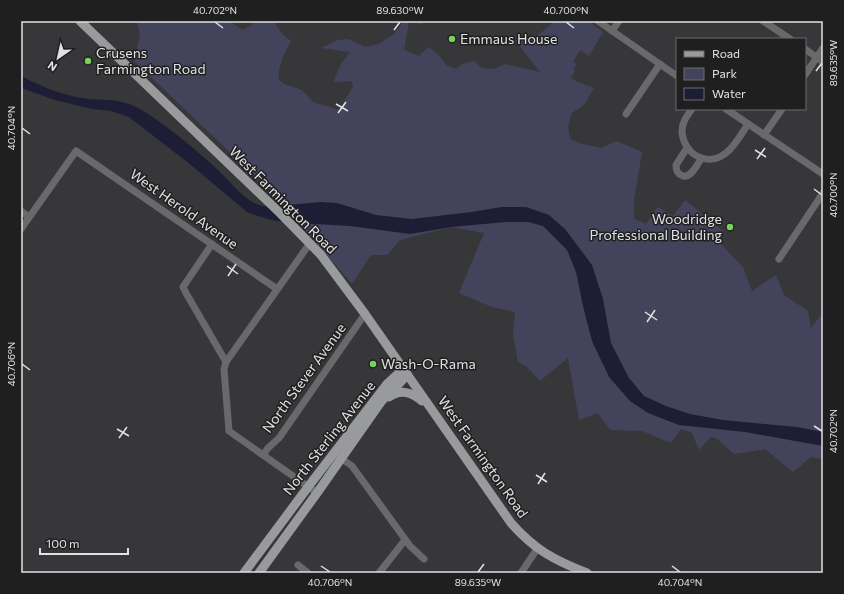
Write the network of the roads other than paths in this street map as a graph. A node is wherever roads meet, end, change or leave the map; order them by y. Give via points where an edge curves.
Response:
1 (80, 21) edge
2 (598, 21) edge
3 (619, 21) edge
4 (763, 21) edge
5 (612, 31) junction
6 (788, 38) edge
7 (823, 48) edge
8 (806, 50) edge
9 (820, 59) edge
10 (660, 64) junction
11 (806, 74) edge
12 (676, 75) edge
13 (691, 110) edge
14 (727, 110) edge
15 (781, 110) edge
16 (626, 114) dead end
17 (748, 124) junction
18 (764, 135) junction
19 (687, 148) junction
20 (701, 159) junction
21 (823, 174) edge
22 (823, 193) edge
23 (21, 211) edge
24 (29, 217) junction
25 (21, 229) edge
26 (310, 242) junction
27 (212, 244) junction
28 (779, 259) dead end
29 (277, 289) junction
30 (365, 314) junction
31 (226, 362) junction
32 (406, 374) junction
33 (435, 414) junction
34 (362, 428) junction
35 (263, 456) junction
36 (338, 456) junction
37 (308, 487) junction
38 (317, 493) junction
39 (405, 540) junction
40 (537, 549) junction
41 (424, 559) dead end
42 (298, 565) dead end
43 (244, 573) edge
44 (259, 573) edge
45 (308, 573) edge
46 (379, 573) edge
47 (521, 573) edge
48 (587, 573) edge

1 - 26 main road, West Farmington Road
2 - 5 street
3 - 5 street
4 - 6 street
5 - 10 street
7 - 9 street
8 - 9 street
9 - 11 street
10 - 12 street
10 - 16 street
13 - 19 street via 682,130
14 - 17 street
15 - 18 street
17 - 18 street
17 - 20 street via 725,154 716,158
18 - 21 street
19 - 20 street
19 - 20 street via 676,166 679,174 690,175
22 - 28 street
23 - 24 street
24 - 25 street
24 - 27 street, West Herold Avenue via 76,151
26 - 29 street
26 - 30 main road, West Farmington Road
27 - 29 street, West Herold Avenue
27 - 31 street via 183,287
29 - 31 street
30 - 32 main road, West Farmington Road
30 - 35 street, North Stever Avenue via 279,438
31 - 35 street via 224,369 229,431
32 - 33 main road, West Farmington Road
32 - 34 main road, North Sterling Avenue
32 - 36 main road, North Sterling Avenue via 400,372 391,380
33 - 34 main road via 415,395 397,392 384,402
33 - 40 main road, West Farmington Road via 511,523
34 - 36 main road, North Sterling Avenue
35 - 37 street
36 - 37 main road, North Sterling Avenue
36 - 38 main road, North Sterling Avenue
36 - 39 street via 352,466
37 - 38 street
37 - 43 main road, North Sterling Avenue
38 - 44 main road, North Sterling Avenue
39 - 41 street
39 - 46 street
40 - 47 street
40 - 48 main road, West Farmington Road
42 - 45 street

